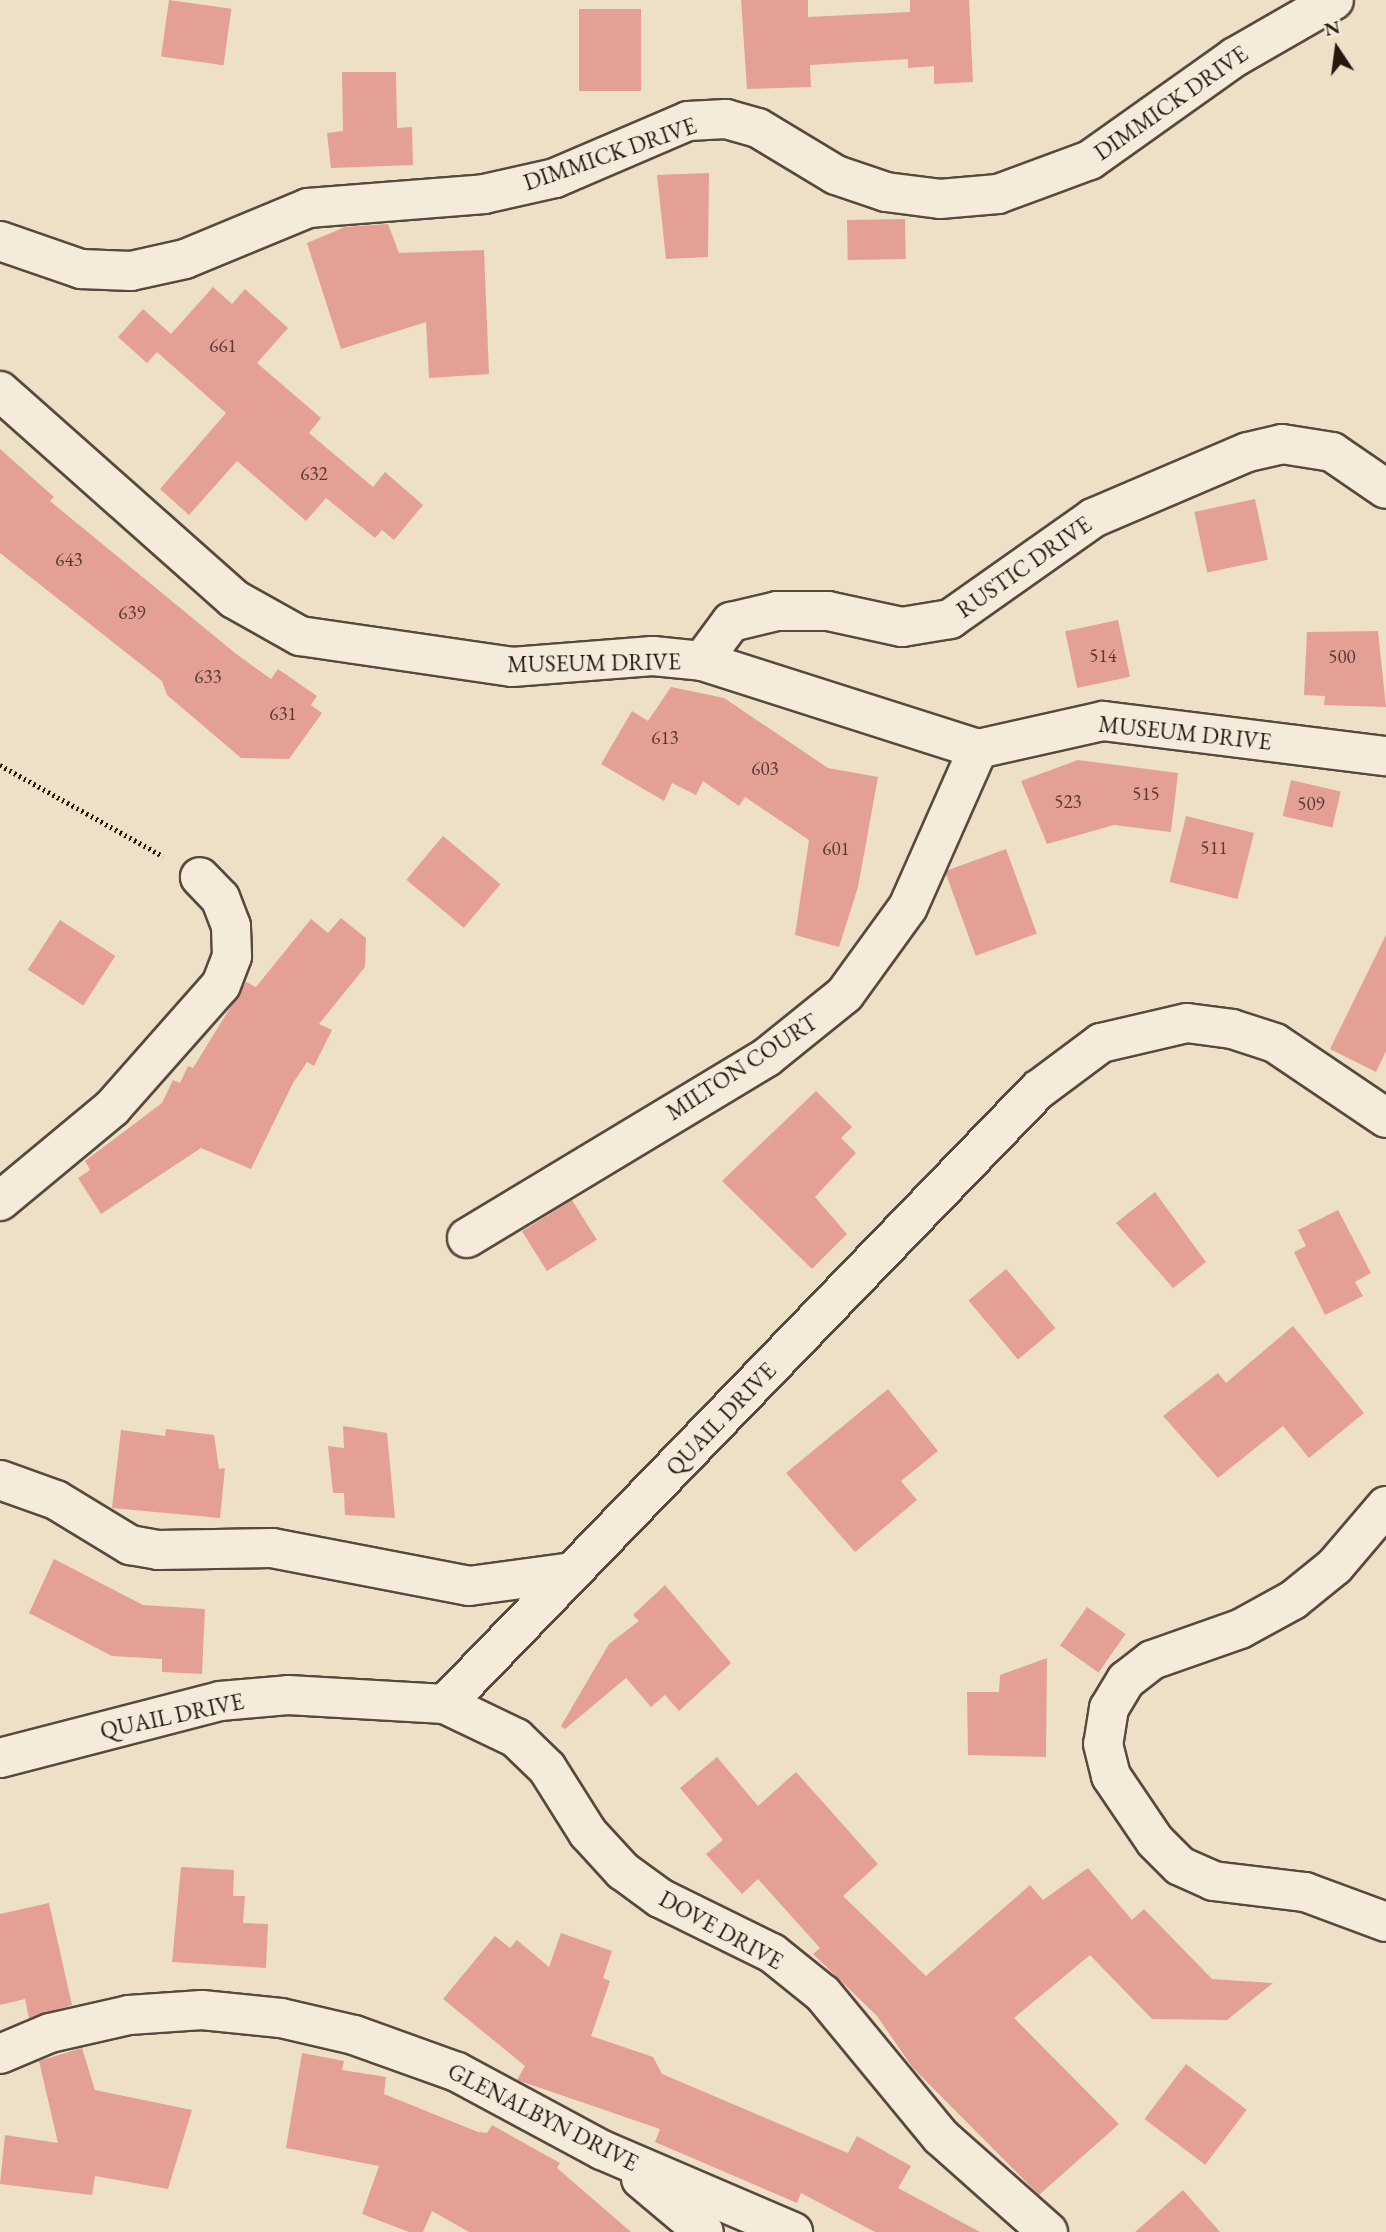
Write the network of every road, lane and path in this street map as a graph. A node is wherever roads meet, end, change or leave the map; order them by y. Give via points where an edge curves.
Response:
1 (1334, 0) edge
2 (0, 241) edge
3 (0, 391) edge
4 (1386, 489) edge
5 (702, 661) junction
6 (978, 749) junction
7 (1386, 756) edge
8 (0, 765) edge
9 (200, 877) joint
10 (1346, 1090) junction
11 (1386, 1107) edge
12 (1386, 1118) edge
13 (0, 1201) edge
14 (467, 1238) dead end
15 (0, 1480) edge
16 (1386, 1506) edge
17 (572, 1572) junction
18 (445, 1704) junction
19 (0, 1758) edge
20 (1386, 1923) edge
21 (0, 2054) edge
22 (602, 2150) junction
23 (704, 2232) edge
24 (793, 2232) edge
25 (1048, 2232) edge

1 - 2 street, DIMMICK DRIVE via 1234,57 1090,160 998,194 940,199 886,192 836,175 758,128 726,119 688,121 555,177 484,194 308,208 185,259 131,271 81,269
3 - 5 street, MUSEUM DRIVE via 234,599 300,636 512,667 653,656
4 - 5 street, RUSTIC DRIVE via 1332,452 1282,444 1248,452 1093,518 950,619 902,627 828,611 777,611 731,622
5 - 6 street, MUSEUM DRIVE
6 - 7 street, MUSEUM DRIVE via 1102,721
6 - 14 street, MILTON COURT via 908,907 845,994 767,1057
8 - 9 path
9 - 13 street via 220,898 231,926 232,956 221,985 112,1108
10 - 11 street
10 - 12 street, QUAIL DRIVE
10 - 17 street, QUAIL DRIVE via 1275,1043 1187,1023 1142,1029 1065,1064
15 - 17 street via 56,1500 130,1545 158,1550 272,1548 469,1586
16 - 20 street via 1335,1566 1293,1600 1240,1629 1152,1660 1126,1680 1109,1709 1103,1744 1111,1776 1154,1841 1180,1866 1213,1881 1305,1892
17 - 18 street, QUAIL DRIVE
18 - 19 street, QUAIL DRIVE via 289,1695 220,1702
18 - 25 street, DOVE DRIVE via 516,1738 547,1768 588,1833 623,1871 660,1898 772,1953 823,1994 941,2137
21 - 22 street, GLENALBYN DRIVE via 51,2033 130,2015 202,2010 281,2018 354,2035 457,2072
22 - 23 street
22 - 24 street, GLENALBYN DRIVE

